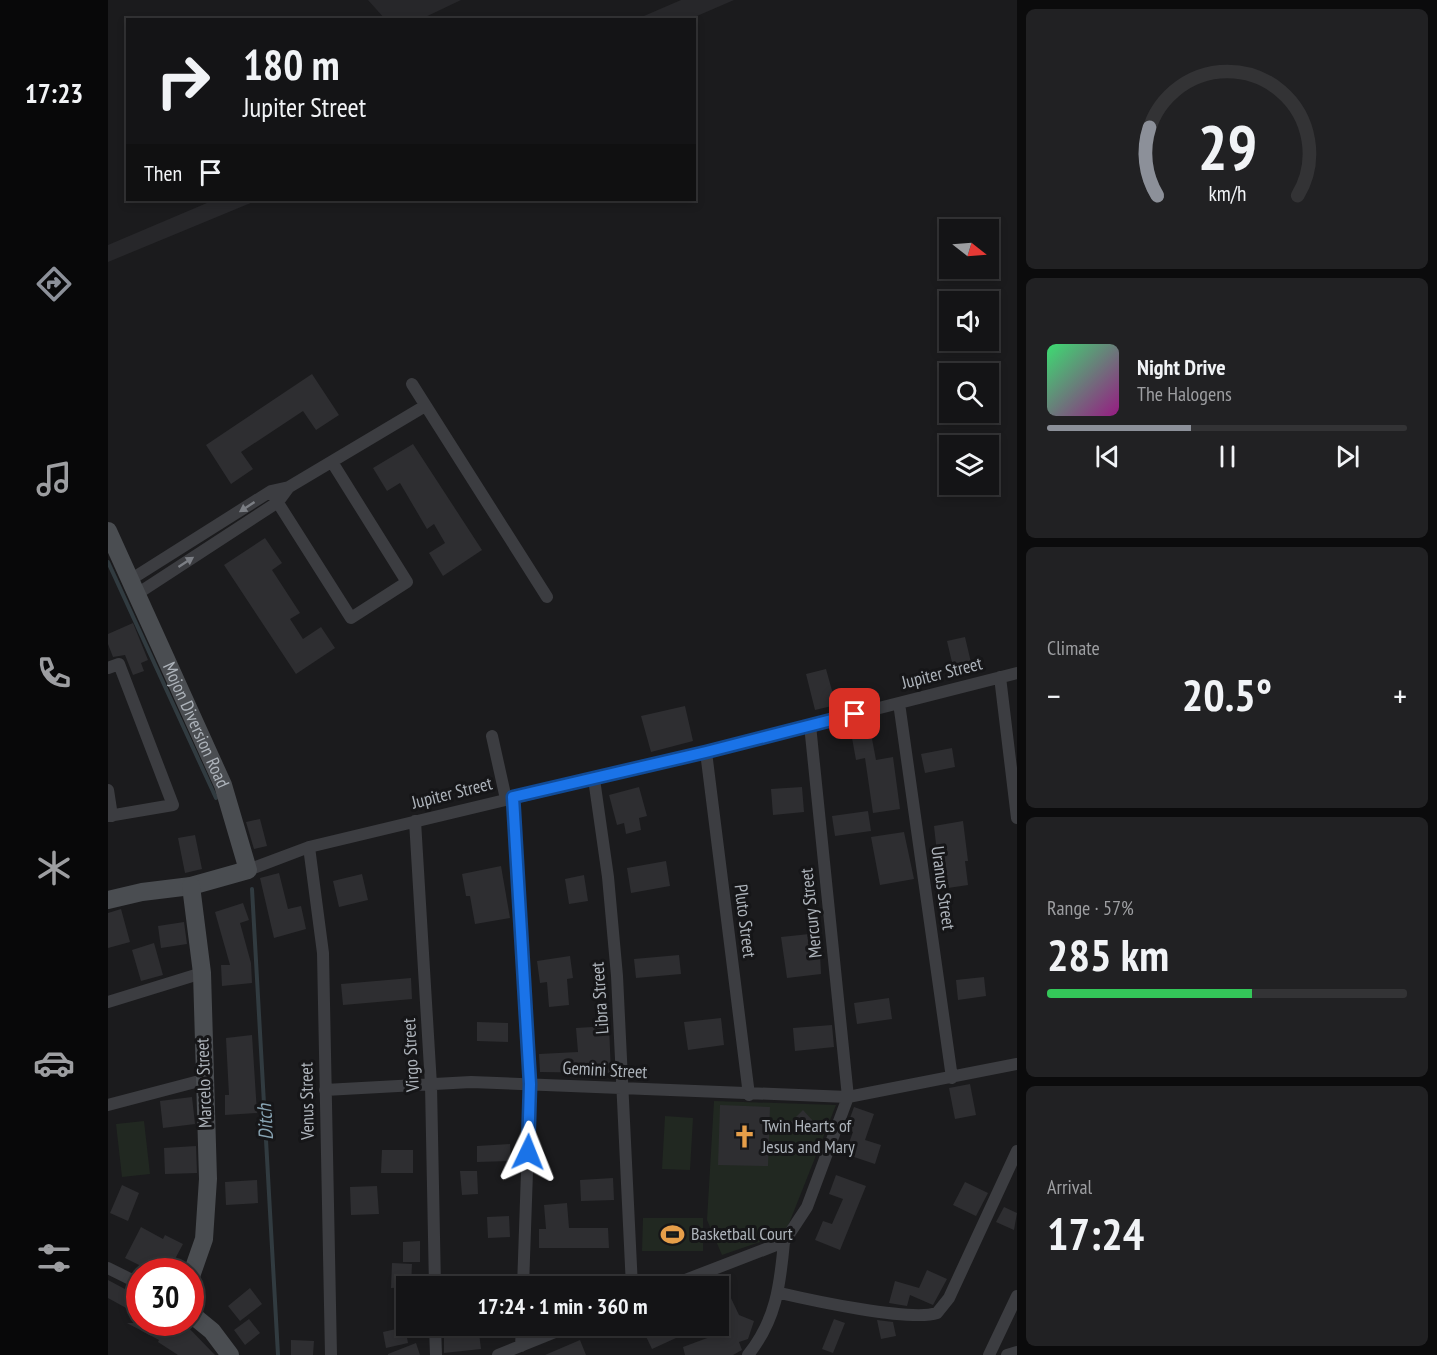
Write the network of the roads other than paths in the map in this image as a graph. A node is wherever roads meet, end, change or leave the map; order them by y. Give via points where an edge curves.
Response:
1 (412, 384) dead end
2 (426, 406) junction
3 (332, 462) junction
4 (274, 497) junction
5 (108, 531) edge
6 (134, 587) junction
7 (547, 597) dead end
8 (108, 668) edge
9 (1017, 673) edge
10 (1000, 677) junction
11 (899, 703) junction
12 (810, 725) junction
13 (492, 735) dead end
14 (706, 752) junction
15 (594, 779) junction
16 (108, 790) edge
17 (510, 798) junction
18 (110, 816) edge
19 (1017, 818) edge
20 (415, 821) junction
21 (309, 847) junction
22 (248, 870) junction
23 (192, 886) junction
24 (108, 900) edge
25 (202, 973) junction
26 (108, 1002) edge
27 (1017, 1064) edge
28 (952, 1078) junction
29 (203, 1080) junction
30 (530, 1084) junction
31 (431, 1085) junction
32 (623, 1088) junction
33 (325, 1090) junction
34 (748, 1095) junction
35 (848, 1097) junction
36 (108, 1105) edge
37 (1017, 1151) edge
38 (784, 1242) junction
39 (197, 1258) edge
40 (108, 1268) edge
41 (435, 1276) edge
42 (523, 1276) edge
43 (632, 1276) edge
44 (696, 1276) edge
45 (126, 1277) edge
46 (780, 1293) junction
47 (1017, 1296) edge
48 (204, 1324) edge
49 (435, 1336) edge
50 (522, 1336) edge
51 (546, 1336) edge
52 (521, 1346) junction
53 (230, 1355) edge
54 (331, 1355) edge
55 (436, 1355) edge
56 (498, 1355) edge
57 (748, 1355) edge
58 (989, 1355) edge

1 - 2 street
2 - 3 street
2 - 7 street
3 - 4 street
3 - 4 street via 407,582 351,618
4 - 6 street
5 - 6 street, Mojon Diversion Road
6 - 22 street, Mojon Diversion Road via 224,785
8 - 18 street via 119,664 173,805
9 - 10 street, Jupiter Street
10 - 11 street, Jupiter Street
10 - 19 street
11 - 12 street, Jupiter Street
11 - 28 street, Uranus Street
12 - 14 street, Jupiter Street
12 - 35 street, Mercury Street
13 - 17 street
14 - 15 street, Jupiter Street
14 - 34 street, Pluto Street
15 - 17 street, Jupiter Street
15 - 32 street, Libra Street via 614,943
16 - 18 street
17 - 20 street, Jupiter Street
17 - 30 street
20 - 21 street, Jupiter Street
20 - 31 street, Virgo Street
21 - 22 street, Jupiter Street
21 - 33 street, Venus Street via 323,953
22 - 23 street
23 - 24 street
23 - 25 street, Marcelo Street
25 - 26 street
25 - 29 street, Marcelo Street
27 - 28 street, Gemini Street
28 - 35 street, Gemini Street
29 - 36 street
29 - 39 street, Marcelo Street via 208,1179 204,1239
30 - 31 street, Gemini Street
30 - 32 street, Gemini Street
30 - 42 street
31 - 33 street, Gemini Street
31 - 41 street, Virgo Street
32 - 34 street, Gemini Street
32 - 43 street, Libra Street
33 - 54 street, Venus Street
34 - 35 street, Gemini Street
35 - 38 street via 807,1207
37 - 46 street via 949,1298 937,1313 921,1316 828,1304
38 - 44 street
38 - 46 street
40 - 45 street
46 - 57 street via 759,1342
47 - 58 street
48 - 53 street
49 - 55 street
50 - 52 street
51 - 52 street
52 - 56 street

